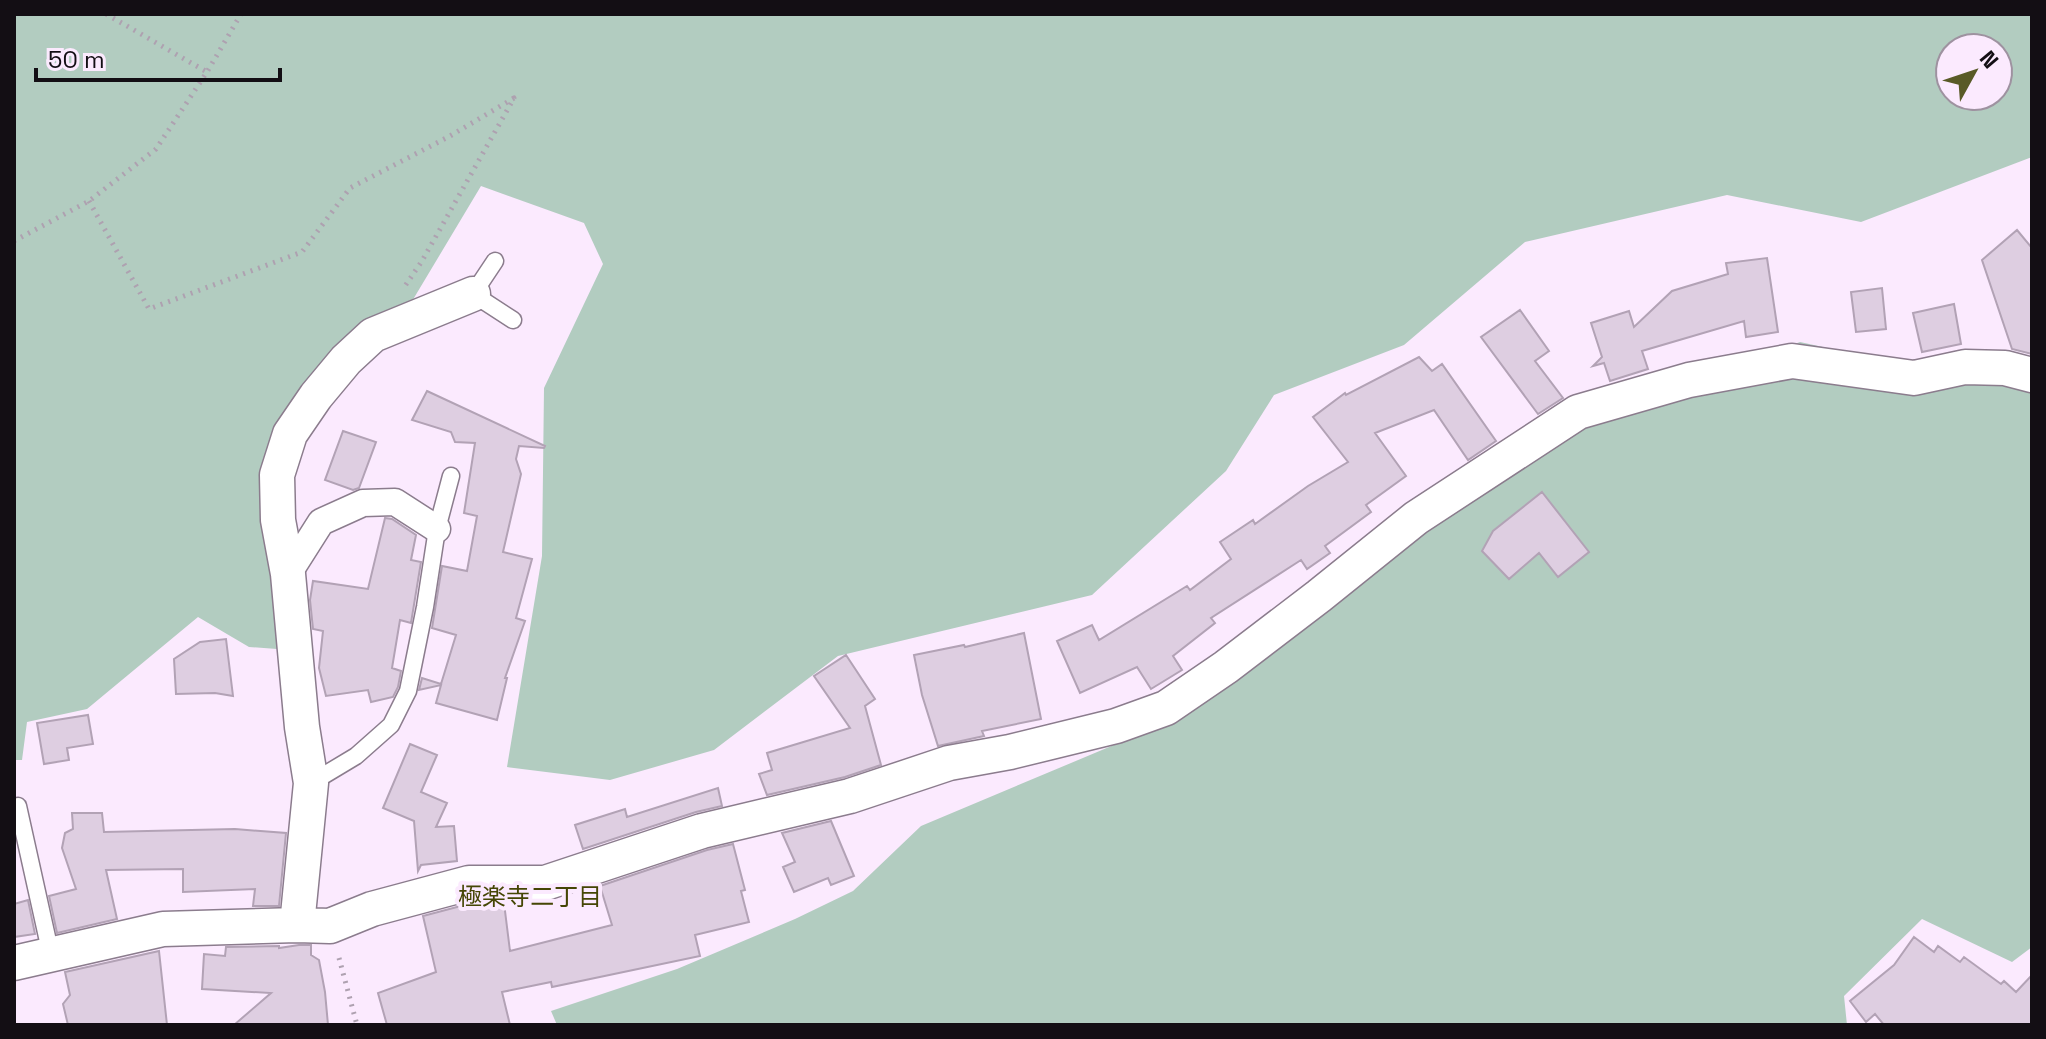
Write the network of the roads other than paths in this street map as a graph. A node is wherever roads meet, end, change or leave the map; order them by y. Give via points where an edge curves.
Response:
1 (495, 261) dead end
2 (473, 294) junction
3 (513, 320) dead end
4 (2032, 375) edge
5 (451, 476) dead end
6 (437, 529) junction
7 (288, 574) junction
8 (311, 783) junction
9 (18, 806) dead end
10 (314, 925) junction
11 (51, 955) junction
12 (14, 963) edge

1 - 2 lane
2 - 3 lane
2 - 7 street via 373,335 346,360 290,434 277,475
4 - 10 street via 1965,367 1914,378 1792,361 1689,380 1578,412 1416,518 1166,708 1116,726 949,763 850,796 702,831 545,883 469,883
5 - 6 lane
6 - 7 street via 395,502 363,503 321,522
6 - 8 lane via 408,691 391,725 356,756
7 - 8 street
8 - 10 street
9 - 11 lane
10 - 11 street via 163,929
11 - 12 street

